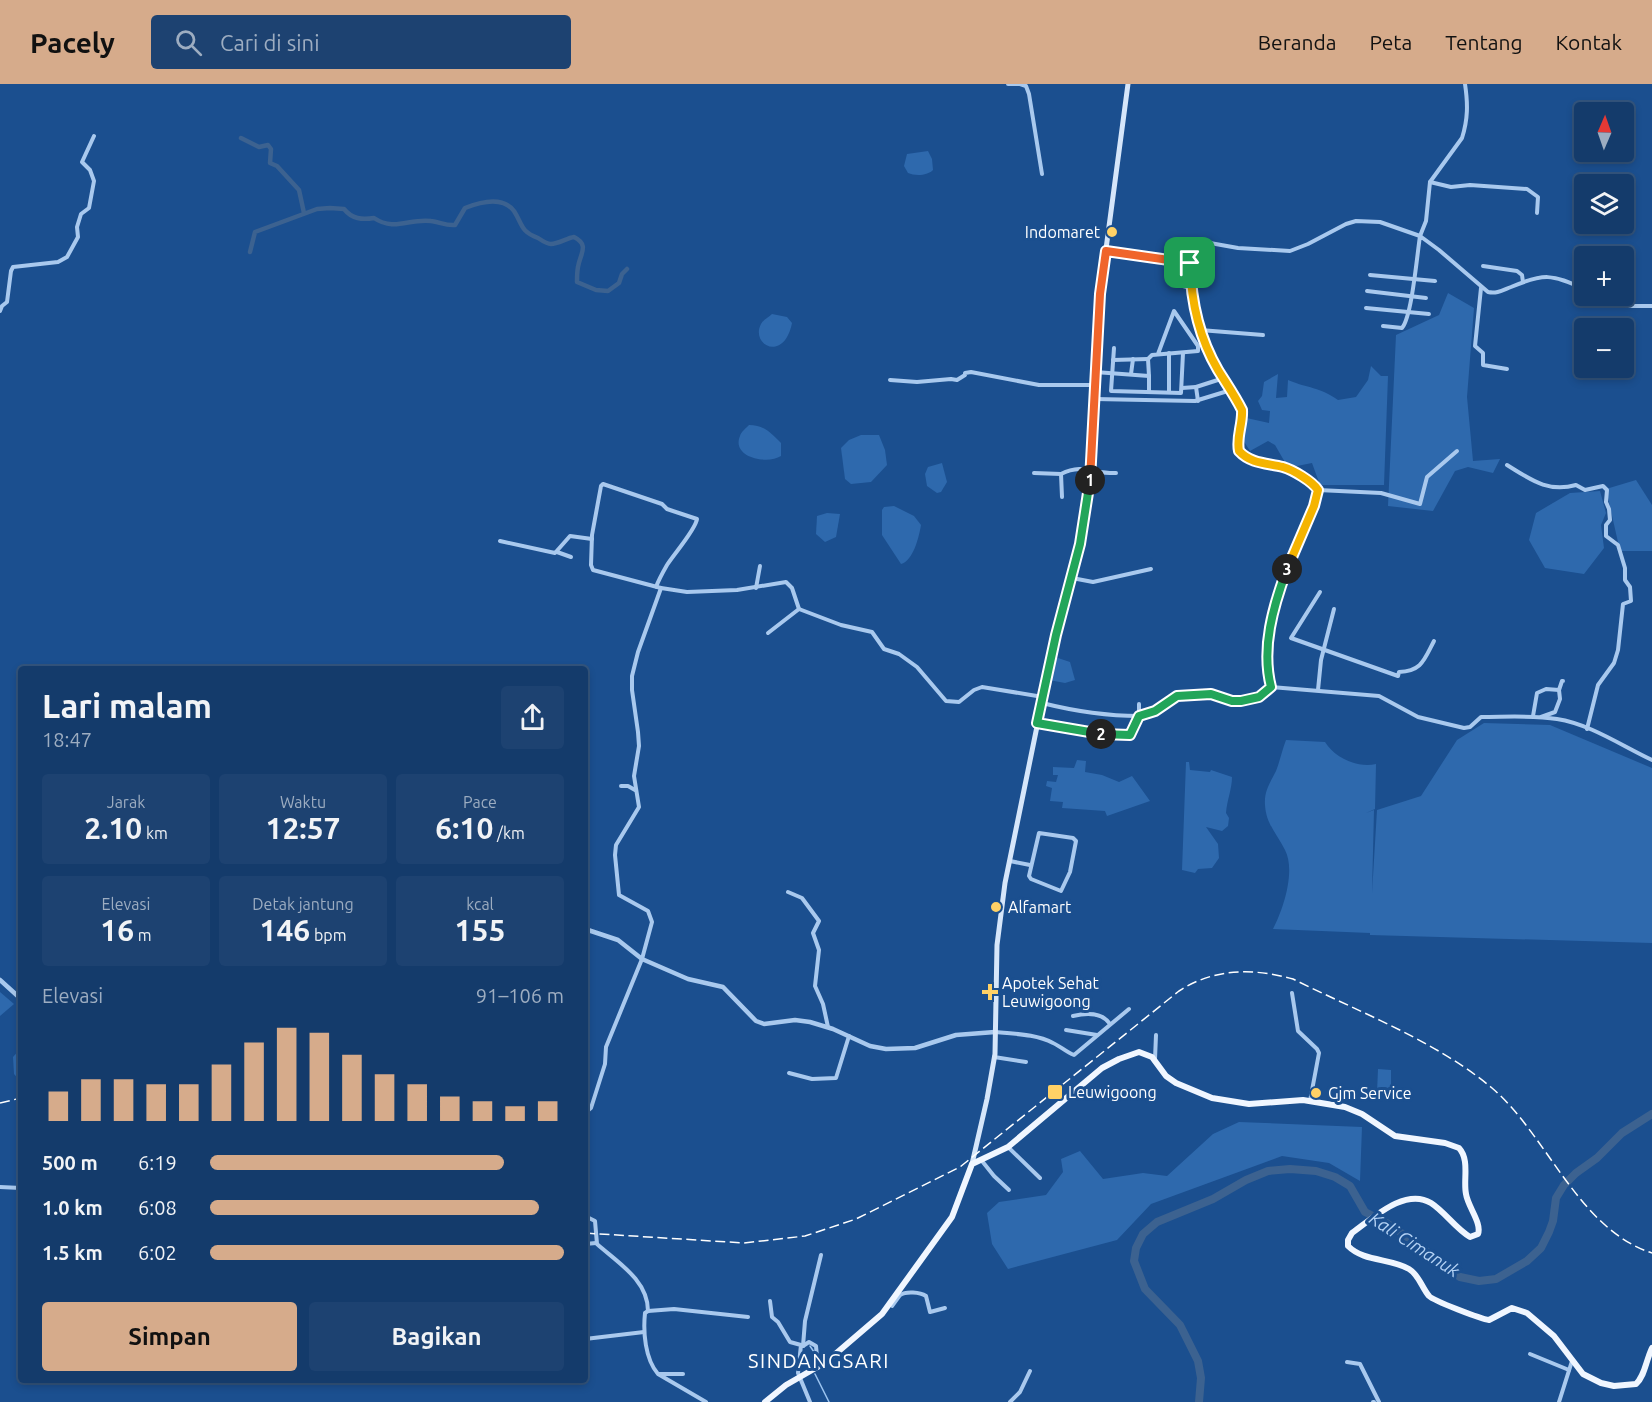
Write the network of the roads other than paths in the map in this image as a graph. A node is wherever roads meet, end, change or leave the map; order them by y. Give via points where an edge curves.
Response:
1 (1008, 84) edge
2 (1019, 84) edge
3 (1128, 84) edge
4 (1465, 84) edge
5 (94, 136) dead end
6 (1042, 174) dead end
7 (1430, 182) junction
8 (1536, 213) dead end
9 (1420, 236) junction
10 (1106, 251) junction
11 (1190, 263) junction
12 (1483, 266) dead end
13 (1370, 275) dead end
14 (1413, 280) junction
15 (1435, 282) dead end
16 (1523, 282) junction
17 (1176, 284) dead end
18 (1574, 284) edge
19 (1190, 288) junction
20 (1482, 288) junction
21 (1367, 291) dead end
22 (1411, 296) junction
23 (1426, 298) dead end
24 (1620, 306) edge
25 (1652, 306) edge
26 (1366, 308) dead end
27 (0, 311) edge
28 (1409, 312) junction
29 (1429, 314) dead end
30 (1383, 326) dead end
31 (1200, 330) junction
32 (1263, 335) dead end
33 (1114, 348) dead end
34 (1169, 353) junction
35 (1183, 353) junction
36 (1158, 354) junction
37 (1133, 359) junction
38 (1148, 359) junction
39 (1113, 360) junction
40 (1507, 369) dead end
41 (1095, 372) junction
42 (1131, 374) junction
43 (1112, 375) junction
44 (1149, 376) junction
45 (1224, 378) junction
46 (890, 380) dead end
47 (1095, 385) junction
48 (1197, 387) junction
49 (1182, 388) junction
50 (1231, 390) junction
51 (1149, 392) junction
52 (1168, 392) junction
53 (1094, 399) junction
54 (1198, 401) junction
55 (1457, 451) dead end
56 (1506, 465) dead end
57 (1092, 469) junction
58 (1035, 473) dead end
59 (1116, 473) dead end
60 (1060, 474) junction
61 (1318, 490) junction
62 (1062, 497) dead end
63 (592, 539) junction
64 (500, 541) dead end
65 (557, 552) junction
66 (571, 557) dead end
67 (760, 566) dead end
68 (1151, 569) dead end
69 (1071, 578) junction
70 (658, 588) junction
71 (756, 588) junction
72 (1320, 592) dead end
73 (799, 609) junction
74 (1334, 609) dead end
75 (768, 633) dead end
76 (1434, 641) dead end
77 (1324, 650) junction
78 (1563, 681) dead end
79 (1271, 687) junction
80 (1318, 690) junction
81 (1559, 690) junction
82 (1042, 700) junction
83 (1139, 704) dead end
84 (1139, 716) junction
85 (1533, 716) junction
86 (1540, 717) junction
87 (1037, 723) junction
88 (1587, 729) junction
89 (1652, 760) edge
90 (621, 786) dead end
91 (635, 790) junction
92 (1009, 861) junction
93 (1030, 865) junction
94 (788, 892) dead end
95 (588, 930) edge
96 (642, 959) junction
97 (0, 980) edge
98 (1292, 993) dead end
99 (18, 996) edge
100 (1129, 1009) dead end
101 (1073, 1016) dead end
102 (1110, 1024) junction
103 (828, 1027) junction
104 (1066, 1030) dead end
105 (995, 1032) junction
106 (1098, 1035) junction
107 (1156, 1035) dead end
108 (849, 1036) junction
109 (994, 1057) junction
110 (1155, 1060) junction
111 (1026, 1062) dead end
112 (789, 1073) dead end
113 (1310, 1101) junction
114 (588, 1110) edge
115 (1008, 1147) junction
116 (982, 1161) junction
117 (972, 1164) junction
118 (1040, 1178) dead end
119 (0, 1187) edge
120 (18, 1188) edge
121 (1009, 1190) dead end
122 (588, 1218) edge
123 (588, 1244) edge
124 (596, 1244) junction
125 (821, 1255) dead end
126 (770, 1301) dead end
127 (945, 1308) dead end
128 (648, 1311) junction
129 (882, 1314) junction
130 (748, 1317) dead end
131 (644, 1332) junction
132 (588, 1339) edge
133 (802, 1347) junction
134 (1652, 1348) edge
135 (1530, 1354) dead end
136 (1572, 1361) junction
137 (1347, 1362) dead end
138 (815, 1370) junction
139 (1569, 1370) junction
140 (1644, 1370) junction
141 (1030, 1371) dead end
142 (1652, 1372) edge
143 (798, 1373) junction
144 (658, 1374) junction
145 (683, 1374) dead end
146 (706, 1402) edge
147 (765, 1402) edge
148 (810, 1402) edge
149 (1010, 1402) edge
150 (1379, 1402) edge
151 (1559, 1402) edge

1 - 2 street
2 - 6 street via 1026,86 1029,94
3 - 10 main road
4 - 7 street via 1468,111 1462,138
5 - 27 street via 82,162 94,181 89,206 81,214 78,237 69,255 58,262 13,267 7,302
7 - 8 street via 1451,187 1470,184 1527,189 1538,197
7 - 9 street via 1426,221
9 - 11 street via 1362,220 1290,251 1210,243
9 - 14 street
9 - 20 street
10 - 11 street
10 - 41 main road
11 - 19 street
12 - 16 street via 1517,271
13 - 14 street
14 - 15 street
14 - 22 street
16 - 18 street via 1559,277
16 - 20 street via 1496,293
17 - 19 street
19 - 31 street
20 - 40 street via 1475,346 1483,353 1483,365
21 - 22 street
22 - 23 street
22 - 28 street
24 - 25 street
26 - 28 street
28 - 29 street
28 - 30 street via 1402,328
31 - 32 street
31 - 45 street
33 - 39 street
34 - 35 street
34 - 36 street
34 - 52 street
35 - 36 street via 1199,348 1174,311
35 - 49 street
36 - 38 street
37 - 38 street
37 - 39 street
37 - 42 street
38 - 44 street
39 - 43 street
41 - 43 street
41 - 47 main road
42 - 43 street
42 - 44 street
43 - 51 street via 1111,391
44 - 51 street
45 - 48 street
45 - 50 street
46 - 47 street via 957,380 970,372 1039,385
47 - 53 main road
48 - 49 street
48 - 54 street
49 - 52 street via 1180,393
50 - 54 street
50 - 61 street via 1242,412 1238,444 1242,454 1260,463 1285,467
51 - 52 street
53 - 54 street
53 - 57 main road
55 - 61 street via 1427,477 1420,504 1381,493
56 - 88 street via 1544,486 1576,485 1585,490 1603,486 1607,490 1610,520 1606,534 1618,545 1631,601 1623,604 1618,650 1598,685
57 - 59 street
57 - 60 street via 1076,468
57 - 69 main road
58 - 60 street
60 - 62 street
61 - 79 street via 1276,603 1266,663
63 - 65 street via 572,535
63 - 70 street via 593,570
63 - 70 street via 603,484 696,518 698,522 666,567
64 - 65 street
65 - 66 street
67 - 71 street
68 - 69 street via 1093,582
69 - 82 main road
70 - 71 street via 687,592
70 - 91 street via 632,676 639,746
71 - 73 street via 788,583
72 - 77 street via 1291,638
73 - 75 street
73 - 82 street via 872,632 884,649 917,667 946,701 959,702 982,687
74 - 77 street
76 - 77 street via 1421,664 1412,671 1399,672 1398,676
77 - 80 street
78 - 81 street
79 - 80 street
79 - 84 street via 1259,697 1241,701 1211,694 1177,696 1155,711
80 - 85 street via 1379,696 1418,717 1464,728 1481,717
81 - 85 street via 1537,693
81 - 86 street via 1555,712
82 - 84 street via 1098,715
82 - 87 main road
83 - 84 street
84 - 87 street via 1133,732 1127,736
85 - 86 street
86 - 88 street
87 - 92 main road
88 - 89 street
90 - 91 street
91 - 96 street via 639,807 618,840 615,855 619,895 648,911 652,919
92 - 93 street
92 - 105 main road via 998,925
93 - 93 street via 1030,878 1062,891 1070,872 1075,839 1039,833
94 - 103 street via 802,898 819,921 813,932 819,950 814,983
95 - 96 street via 618,940
96 - 103 street via 688,979 723,987 761,1023 802,1021
96 - 114 street via 606,1047 605,1064
97 - 99 street
98 - 113 street via 1298,1031 1319,1053
100 - 102 street
101 - 102 street via 1100,1016
102 - 106 street
103 - 108 street
104 - 106 street
105 - 106 street via 1042,1039 1074,1055
105 - 108 street via 956,1035 906,1049 870,1046
105 - 109 main road
107 - 110 street
108 - 112 street via 836,1078 812,1079
109 - 111 street
109 - 117 main road
110 - 113 main road via 1176,1083 1212,1098 1249,1104
110 - 115 main road via 1138,1052 1111,1063
113 - 136 main road via 1353,1109 1395,1136 1460,1148 1465,1161 1467,1199 1480,1230 1475,1237 1470,1237 1431,1203 1412,1198 1350,1236 1347,1244 1352,1249 1409,1269 1432,1299 1475,1316 1490,1320 1512,1308 1524,1311 1554,1336
115 - 116 main road
115 - 118 street
116 - 117 main road
116 - 121 street
117 - 129 main road via 952,1217
119 - 120 street
122 - 124 street via 595,1221
123 - 124 street
124 - 128 street via 630,1272 647,1297
125 - 133 street
126 - 133 street via 772,1316 790,1342
127 - 129 street via 930,1312 926,1296 903,1293
128 - 130 street via 694,1310
128 - 131 street
129 - 138 main road
131 - 132 street
131 - 144 street via 651,1363
133 - 138 street via 809,1342 815,1344
133 - 143 street
134 - 140 main road
135 - 139 street
136 - 139 street
136 - 140 main road via 1583,1374 1614,1386 1636,1384
137 - 150 street via 1360,1364
138 - 143 main road
139 - 151 street
140 - 142 street
141 - 149 street
143 - 147 main road
143 - 148 street
144 - 145 street
144 - 146 street

